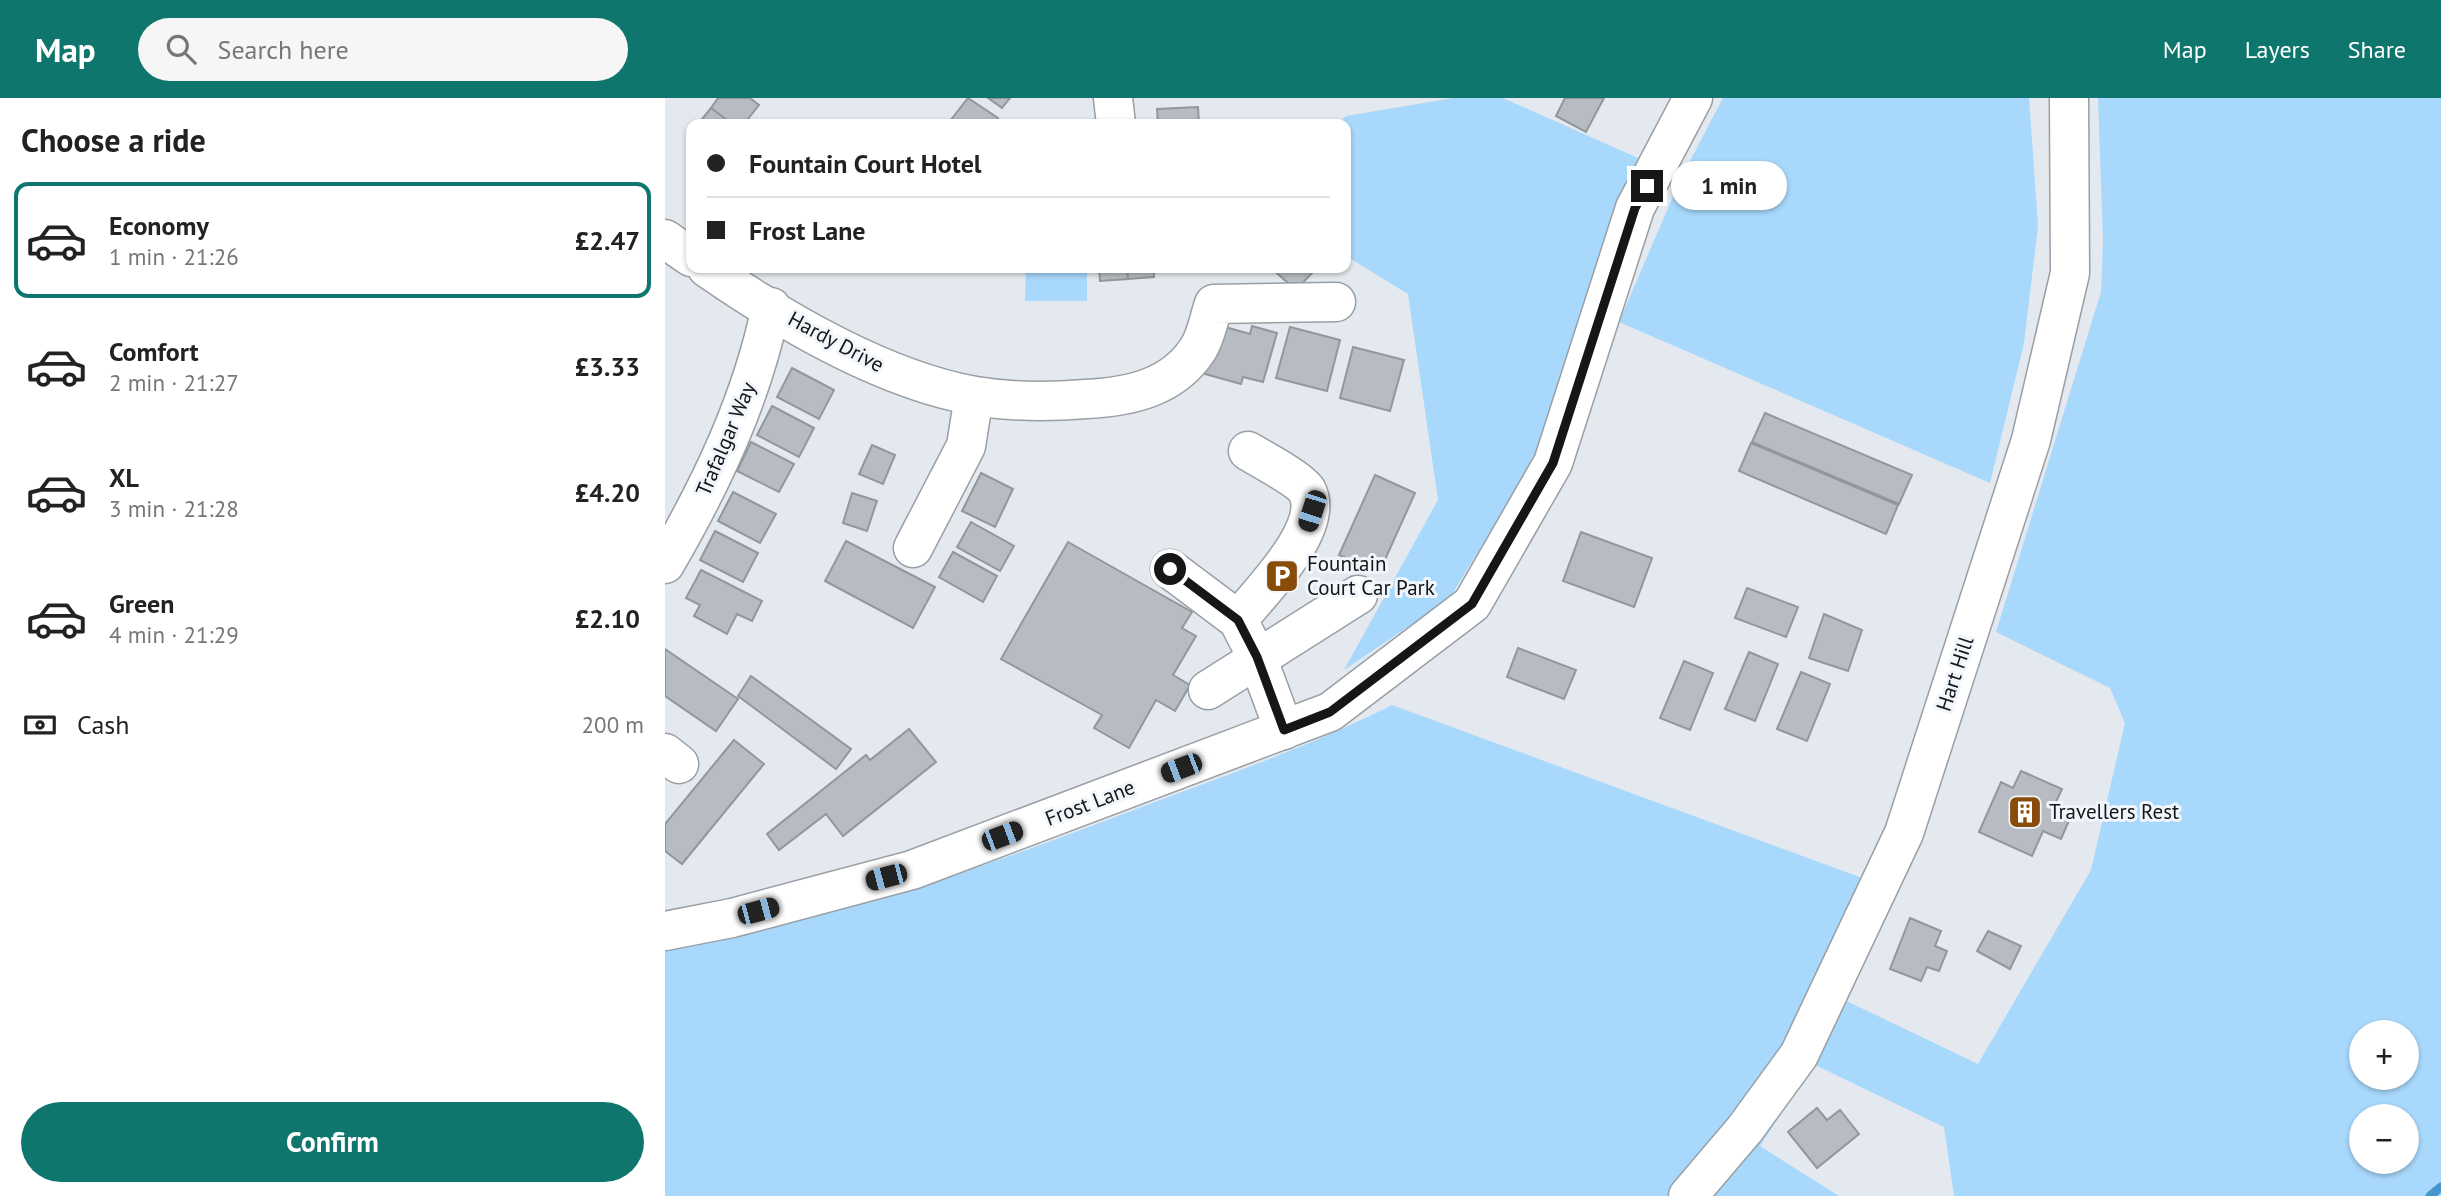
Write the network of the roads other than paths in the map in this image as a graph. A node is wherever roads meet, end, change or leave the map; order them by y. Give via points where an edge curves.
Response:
1 (1112, 98) edge
2 (1693, 98) edge
3 (2069, 98) edge
4 (1115, 119) edge
5 (665, 239) edge
6 (686, 254) edge
7 (714, 273) edge
8 (1336, 302) dead end
9 (771, 307) junction
10 (974, 396) junction
11 (1248, 451) dead end
12 (913, 548) dead end
13 (665, 564) edge
14 (1170, 569) dead end
15 (1359, 594) dead end
16 (1238, 620) junction
17 (1257, 657) junction
18 (1208, 690) dead end
19 (1284, 730) junction
20 (665, 931) edge
21 (1688, 1196) edge

1 - 4 street
2 - 19 street, Frost Lane via 1635,208 1553,463 1472,604 1330,712
3 - 21 street, Hart Hill via 2070,273 2031,440 1904,833 1799,1055
5 - 6 street
7 - 9 street, Hardy Drive
8 - 10 street, Hardy Drive via 1214,304 1198,348 1174,375 1145,392 1046,402
9 - 10 street, Hardy Drive via 883,368
9 - 13 street, Trafalgar Way via 760,359 734,430
10 - 12 street via 966,446
11 - 16 street via 1306,489 1312,511 1304,536
14 - 16 street
15 - 17 street
16 - 17 street
17 - 18 street
17 - 19 street
19 - 20 street, Frost Lane via 912,870

